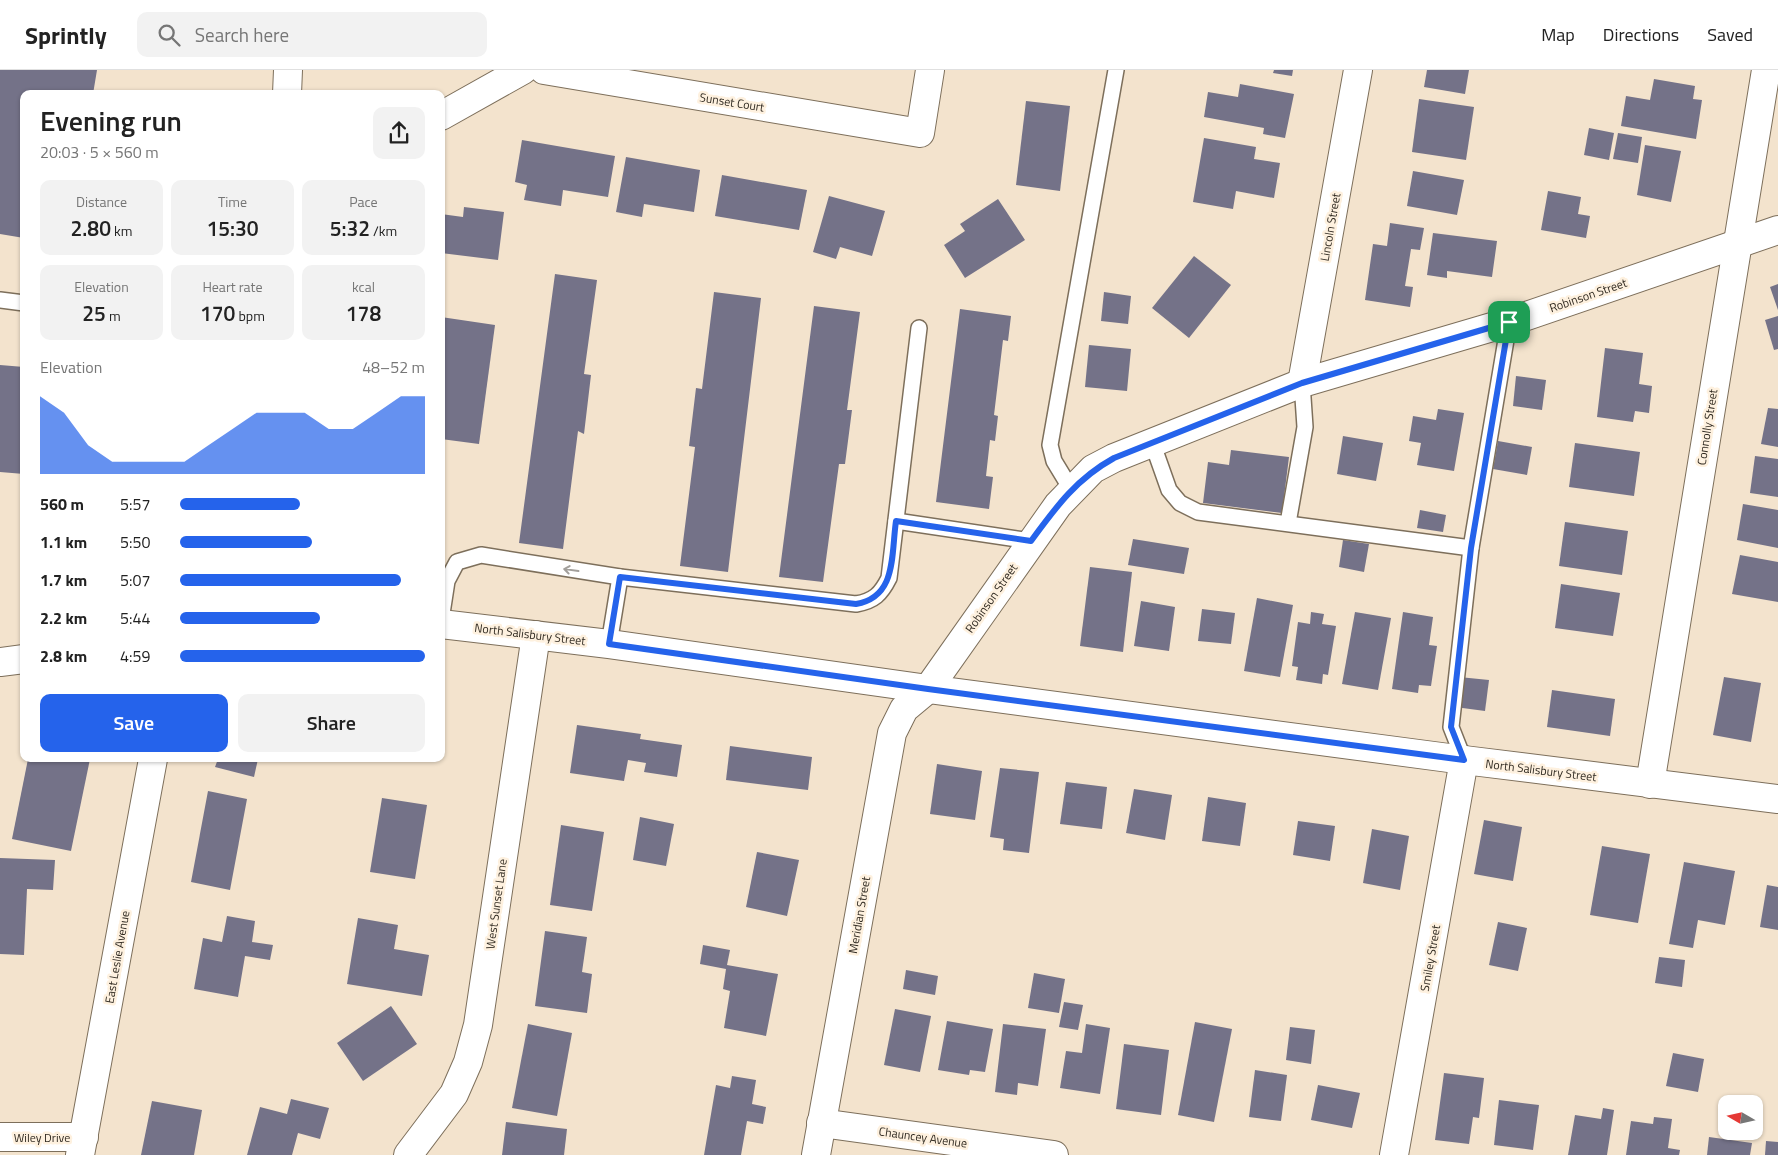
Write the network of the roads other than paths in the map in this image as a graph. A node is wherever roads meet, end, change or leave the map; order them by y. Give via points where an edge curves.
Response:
1 (288, 70) edge
2 (523, 70) edge
3 (544, 70) edge
4 (930, 70) edge
5 (1116, 70) edge
6 (1358, 70) edge
7 (1766, 70) edge
8 (287, 90) edge
9 (445, 114) edge
10 (1778, 230) edge
11 (1736, 244) junction
12 (0, 300) edge
13 (20, 302) edge
14 (1509, 322) junction
15 (919, 328) dead end
16 (1302, 383) junction
17 (1152, 442) junction
18 (1071, 489) junction
19 (896, 521) junction
20 (1288, 523) junction
21 (1031, 541) junction
22 (1471, 548) junction
23 (620, 577) junction
24 (445, 578) edge
25 (445, 623) edge
26 (536, 635) junction
27 (609, 644) junction
28 (20, 660) edge
29 (0, 662) edge
30 (928, 689) junction
31 (1464, 760) junction
32 (152, 762) edge
33 (1650, 784) junction
34 (1778, 799) edge
35 (821, 1123) junction
36 (0, 1137) edge
37 (82, 1146) edge
38 (408, 1155) edge
39 (816, 1155) edge
40 (1054, 1155) edge
41 (1394, 1155) edge

1 - 8 street
2 - 9 street
3 - 4 street, Sunset Court via 920,133
5 - 18 lane via 1050,445 1054,461
6 - 16 street, Lincoln Street
7 - 11 street, Connolly Street
10 - 11 street, Robinson Street
11 - 14 street, Robinson Street
11 - 33 street, Connolly Street
12 - 13 lane
14 - 16 street, Robinson Street
14 - 22 lane
15 - 19 lane
16 - 17 street, Robinson Street
16 - 20 lane via 1305,427
17 - 18 street, Robinson Street via 1093,469
17 - 20 lane via 1169,490 1180,503 1198,512
18 - 21 street, Robinson Street
19 - 21 lane
19 - 23 lane via 889,578 882,593 870,602 856,604
20 - 22 lane
21 - 30 street, Robinson Street
22 - 31 lane via 1451,727
23 -> 24 lane via 481,555 457,562
23 - 27 lane
25 - 26 street, North Salisbury Street
26 - 27 street, North Salisbury Street
26 - 38 street, West Sunset Lane via 478,1025 468,1062 454,1094
27 - 30 street, North Salisbury Street
28 - 29 street
30 - 31 street, North Salisbury Street
30 - 35 street, Meridian Street via 904,708 892,732
31 - 33 street, North Salisbury Street
31 - 41 street, Smiley Street
32 - 37 street, East Leslie Avenue
33 - 34 street, North Salisbury Street
35 - 39 street, Meridian Street
35 - 40 street, Chauncey Avenue
36 - 37 street, Wiley Drive

